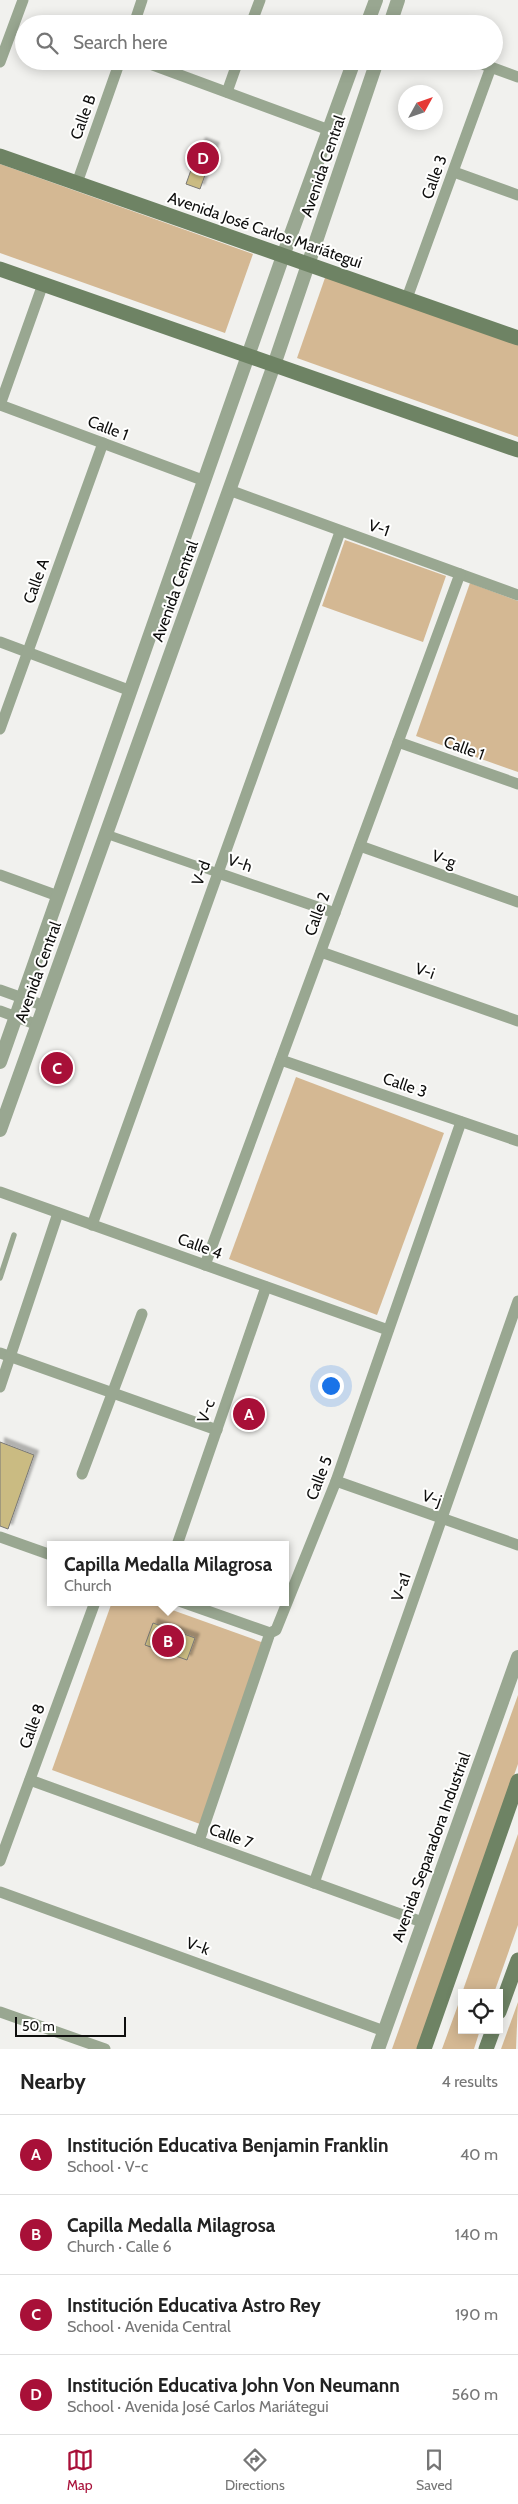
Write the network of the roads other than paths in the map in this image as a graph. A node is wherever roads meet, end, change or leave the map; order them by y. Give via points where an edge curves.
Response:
1 (23, 0) edge
2 (142, 0) edge
3 (260, 0) edge
4 (376, 0) edge
5 (398, 0) edge
6 (17, 15) edge
7 (137, 15) edge
8 (254, 15) edge
9 (370, 15) edge
10 (393, 15) edge
11 (15, 22) edge
12 (0, 62) edge
13 (117, 70) edge
14 (167, 70) edge
15 (235, 70) edge
16 (351, 70) edge
17 (374, 70) edge
18 (490, 70) edge
19 (500, 70) edge
20 (518, 76) edge
21 (227, 92) junction
22 (329, 130) junction
23 (0, 156) edge
24 (454, 172) junction
25 (77, 183) junction
26 (518, 195) edge
27 (283, 256) junction
28 (308, 264) junction
29 (0, 269) edge
30 (43, 284) junction
31 (407, 298) junction
32 (518, 338) edge
33 (249, 356) junction
34 (274, 365) junction
35 (0, 405) edge
36 (103, 443) junction
37 (518, 450) edge
38 (205, 481) junction
39 (229, 490) junction
40 (340, 532) junction
41 (460, 574) junction
42 (518, 595) edge
43 (0, 642) edge
44 (28, 652) junction
45 (130, 691) junction
46 (0, 729) edge
47 (398, 742) junction
48 (518, 784) edge
49 (106, 834) junction
50 (360, 846) junction
51 (218, 873) junction
52 (0, 876) edge
53 (58, 896) junction
54 (518, 902) edge
55 (335, 913) junction
56 (321, 952) junction
57 (0, 990) edge
58 (23, 998) junction
59 (44, 1006) junction
60 (0, 1011) edge
61 (17, 1017) junction
62 (518, 1021) edge
63 (38, 1025) junction
64 (281, 1060) junction
65 (0, 1062) edge
66 (461, 1122) junction
67 (0, 1130) edge
68 (518, 1141) edge
69 (0, 1192) edge
70 (58, 1213) junction
71 (92, 1225) junction
72 (14, 1235) dead end
73 (205, 1265) junction
74 (0, 1278) edge
75 (266, 1287) junction
76 (518, 1301) edge
77 (142, 1314) dead end
78 (388, 1330) junction
79 (5, 1355) edge
80 (0, 1386) edge
81 (112, 1393) junction
82 (217, 1430) junction
83 (82, 1474) dead end
84 (336, 1481) junction
85 (442, 1518) junction
86 (0, 1537) edge
87 (178, 1541) edge
88 (518, 1545) edge
89 (47, 1554) edge
90 (289, 1598) edge
91 (94, 1606) edge
92 (193, 1606) edge
93 (286, 1606) edge
94 (270, 1634) junction
95 (518, 1657) edge
96 (30, 1780) junction
97 (518, 1781) edge
98 (199, 1841) junction
99 (0, 1861) edge
100 (314, 1883) junction
101 (0, 1892) edge
102 (422, 1922) junction
103 (518, 1960) edge
104 (503, 2001) edge
105 (0, 2012) edge
106 (384, 2031) junction
107 (492, 2034) edge
108 (105, 2049) edge
109 (378, 2049) edge
110 (424, 2049) edge
111 (486, 2049) edge

1 - 6 street
2 - 7 street
3 - 8 street
4 - 9 street
5 - 10 street
11 - 12 street
13 - 25 street, Calle B
14 - 21 street
15 - 21 street
16 - 22 street, Avenida Central
17 - 28 street, Avenida Central
18 - 24 street, Calle 3
19 - 20 street
21 - 22 street
22 - 27 street, Avenida Central
23 - 25 main road, Avenida José Carlos Mariátegui
24 - 26 street
24 - 31 street, Calle 3
25 - 27 main road, Avenida José Carlos Mariátegui
27 - 28 main road, Avenida José Carlos Mariátegui
27 - 33 street, Avenida Central
28 - 31 main road, Avenida José Carlos Mariátegui
28 - 34 street, Avenida Central
29 - 30 main road
30 - 33 main road
30 - 35 street
31 - 32 main road, Avenida José Carlos Mariátegui
33 - 34 main road
33 - 38 street, Avenida Central
34 - 37 main road
34 - 39 street, Avenida Central
35 - 36 street, Calle 1
36 - 38 street, Calle 1
36 - 44 street, Calle A
38 - 45 street, Avenida Central
39 - 40 street, V-1
39 - 49 street, Avenida Central
40 - 41 street, V-1
40 - 51 street, V-d
41 - 42 street, V-1
41 - 47 street, Calle 2
43 - 44 street
44 - 45 street
44 - 46 street, Calle A
45 - 53 street, Avenida Central
47 - 48 street, Calle 1
47 - 50 street, Calle 2
49 - 51 street, V-h
49 - 59 street, Avenida Central
50 - 54 street, V-g
50 - 55 street, Calle 2
51 - 55 street, V-h
51 - 71 street, V-d
52 - 53 street
53 - 58 street, Avenida Central
55 - 56 street, Calle 2
56 - 62 street, V-i
56 - 64 street, Calle 2
57 - 58 street
58 - 59 street
58 - 61 street, Avenida Central
59 - 63 street, Avenida Central
60 - 61 street
61 - 63 street
61 - 65 street, Avenida Central
63 - 67 street, Avenida Central
64 - 66 street, Calle 3
64 - 73 street, Calle 2
66 - 68 street, Calle 3
66 - 78 street, Calle 5
69 - 70 street, Calle 4
70 - 71 street, Calle 4
70 - 79 street
71 - 73 street, Calle 4
72 - 74 lane
73 - 75 street, Calle 4
75 - 78 street, Calle 4
75 - 82 street, V-c
76 - 85 street, V-a1
77 - 81 street
78 - 84 street, Calle 5
79 - 80 street
79 - 81 street
81 - 82 street
81 - 83 street
82 - 87 street, V-c
84 - 85 street, V-j
84 - 90 street, Calle 5
85 - 88 street, V-j
85 - 100 street, V-a1
86 - 89 street
91 - 96 street, Calle 8
92 - 94 street
93 - 94 street, Calle 5 via 276,1630
94 - 98 street, Calle 5
95 - 102 street, Avenida Separadora Industrial
96 - 98 street, Calle 7
96 - 99 street, Calle 8
97 - 110 main road
98 - 100 street, Calle 7
100 - 102 street, Calle 7
101 - 106 street, V-k
102 - 106 street, Avenida Separadora Industrial
103 - 104 main road
105 - 108 street
106 - 109 street, Avenida Separadora Industrial
107 - 111 main road

